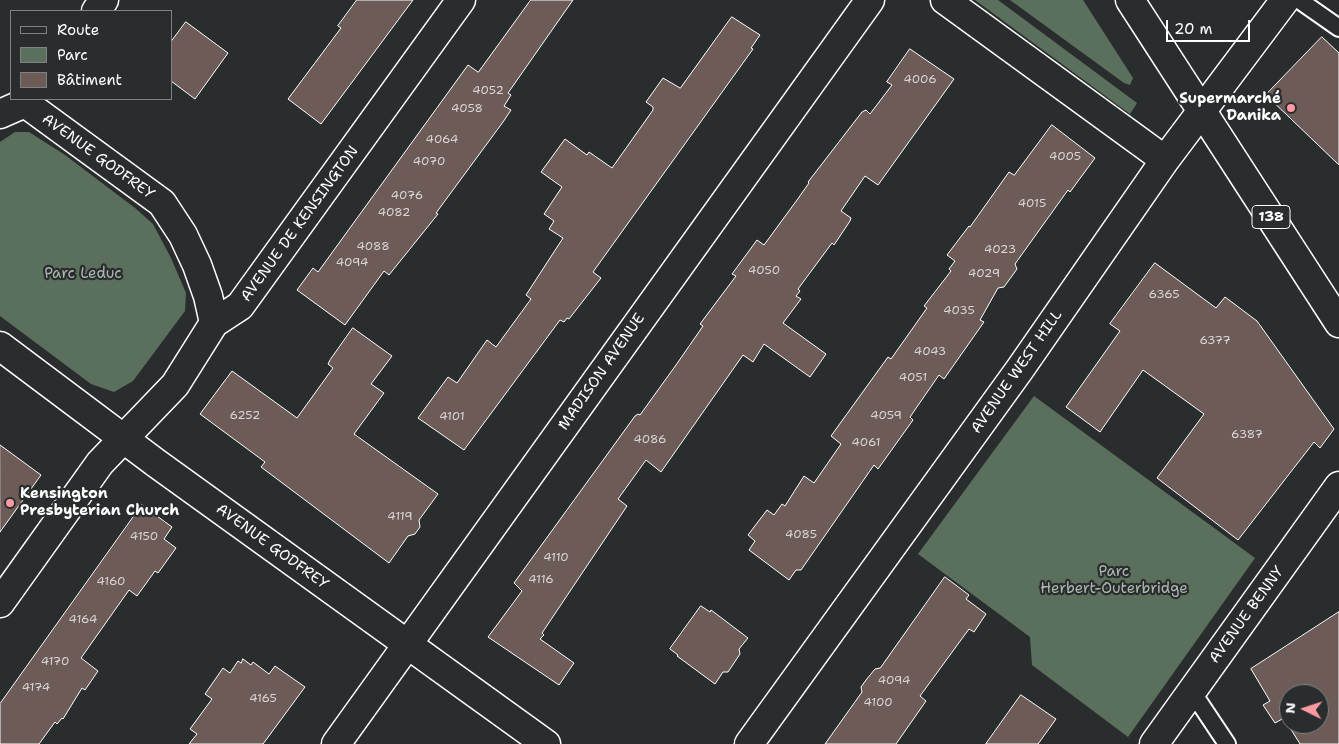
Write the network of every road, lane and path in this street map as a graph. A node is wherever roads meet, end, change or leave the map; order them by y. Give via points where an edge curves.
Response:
1 (461, 0) edge
2 (870, 0) edge
3 (945, 0) edge
4 (1130, 0) edge
5 (1285, 0) edge
6 (1300, 0) edge
7 (1339, 28) edge
8 (26, 101) edge
9 (1202, 112) junction
10 (0, 114) edge
11 (1165, 160) junction
12 (1339, 323) edge
13 (214, 324) junction
14 (0, 346) edge
15 (122, 438) junction
16 (1339, 486) edge
17 (0, 603) edge
18 (408, 645) junction
19 (1190, 694) junction
20 (336, 744) edge
21 (546, 744) edge
22 (749, 744) edge
23 (1154, 744) edge
24 (1227, 744) edge

1 - 13 street, AVENUE DE KENSINGTON via 240,306
2 - 18 street, MADISON AVENUE
3 - 11 street
4 - 9 street, 138
5 - 9 street, AVENUE WEST HILL
6 - 7 lane
8 - 10 street
8 - 13 street, AVENUE GODFREY via 162,203 183,235 197,265
9 - 11 street, AVENUE WEST HILL
9 - 12 street, 138
11 - 22 street, AVENUE WEST HILL via 1020,369
13 - 15 street, AVENUE DE KENSINGTON via 175,385
14 - 15 street, AVENUE GODFREY
15 - 17 street, AVENUE DE KENSINGTON via 100,463
15 - 18 street, AVENUE GODFREY
16 - 19 street, AVENUE BENNY
18 - 20 street, MADISON AVENUE
18 - 21 street, AVENUE GODFREY
19 - 23 street, AVENUE BENNY
19 - 24 lane

